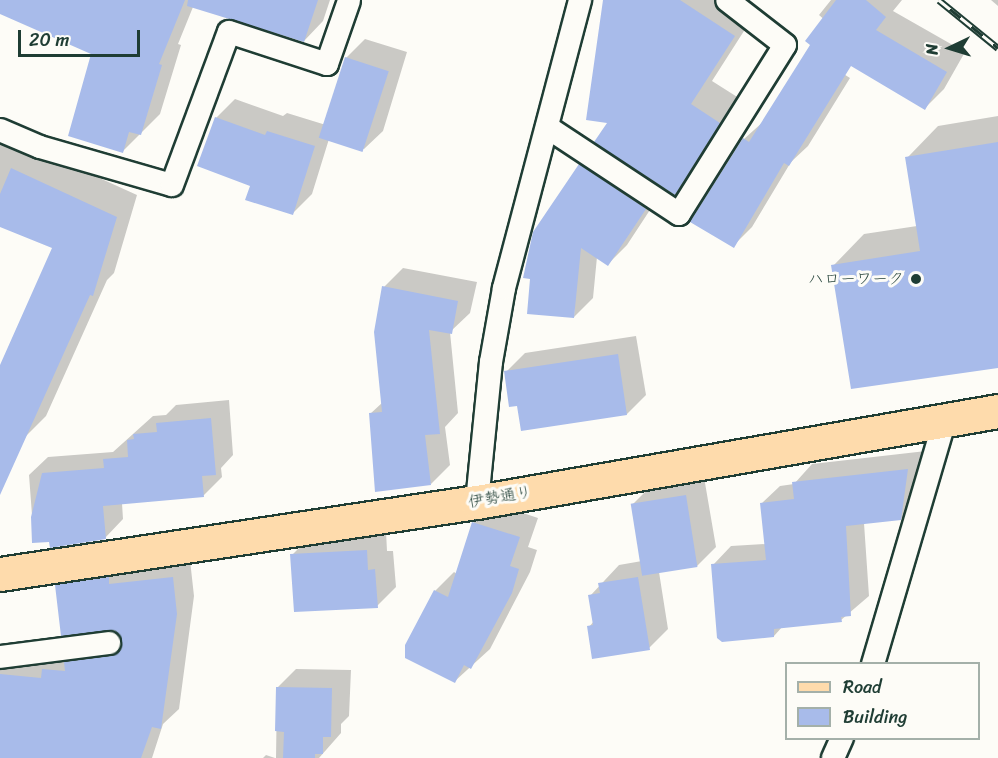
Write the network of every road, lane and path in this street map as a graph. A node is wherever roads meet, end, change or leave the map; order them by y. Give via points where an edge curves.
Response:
1 (349, 0) edge
2 (580, 0) edge
3 (727, 0) edge
4 (548, 127) junction
5 (0, 130) edge
6 (998, 411) edge
7 (945, 420) junction
8 (477, 502) junction
9 (0, 574) edge
10 (109, 643) dead end
11 (0, 657) edge
12 (873, 662) edge
13 (841, 740) edge
14 (833, 758) edge

1 - 5 lane via 327,63 229,32 172,184 40,147
2 - 4 lane
3 - 4 lane via 785,45 679,214
4 - 8 lane via 504,288 490,362
6 - 7 main road, 伊勢通り
7 - 8 main road, 伊勢通り
7 - 12 lane
8 - 9 main road, 伊勢通り
10 - 11 lane
13 - 14 lane

